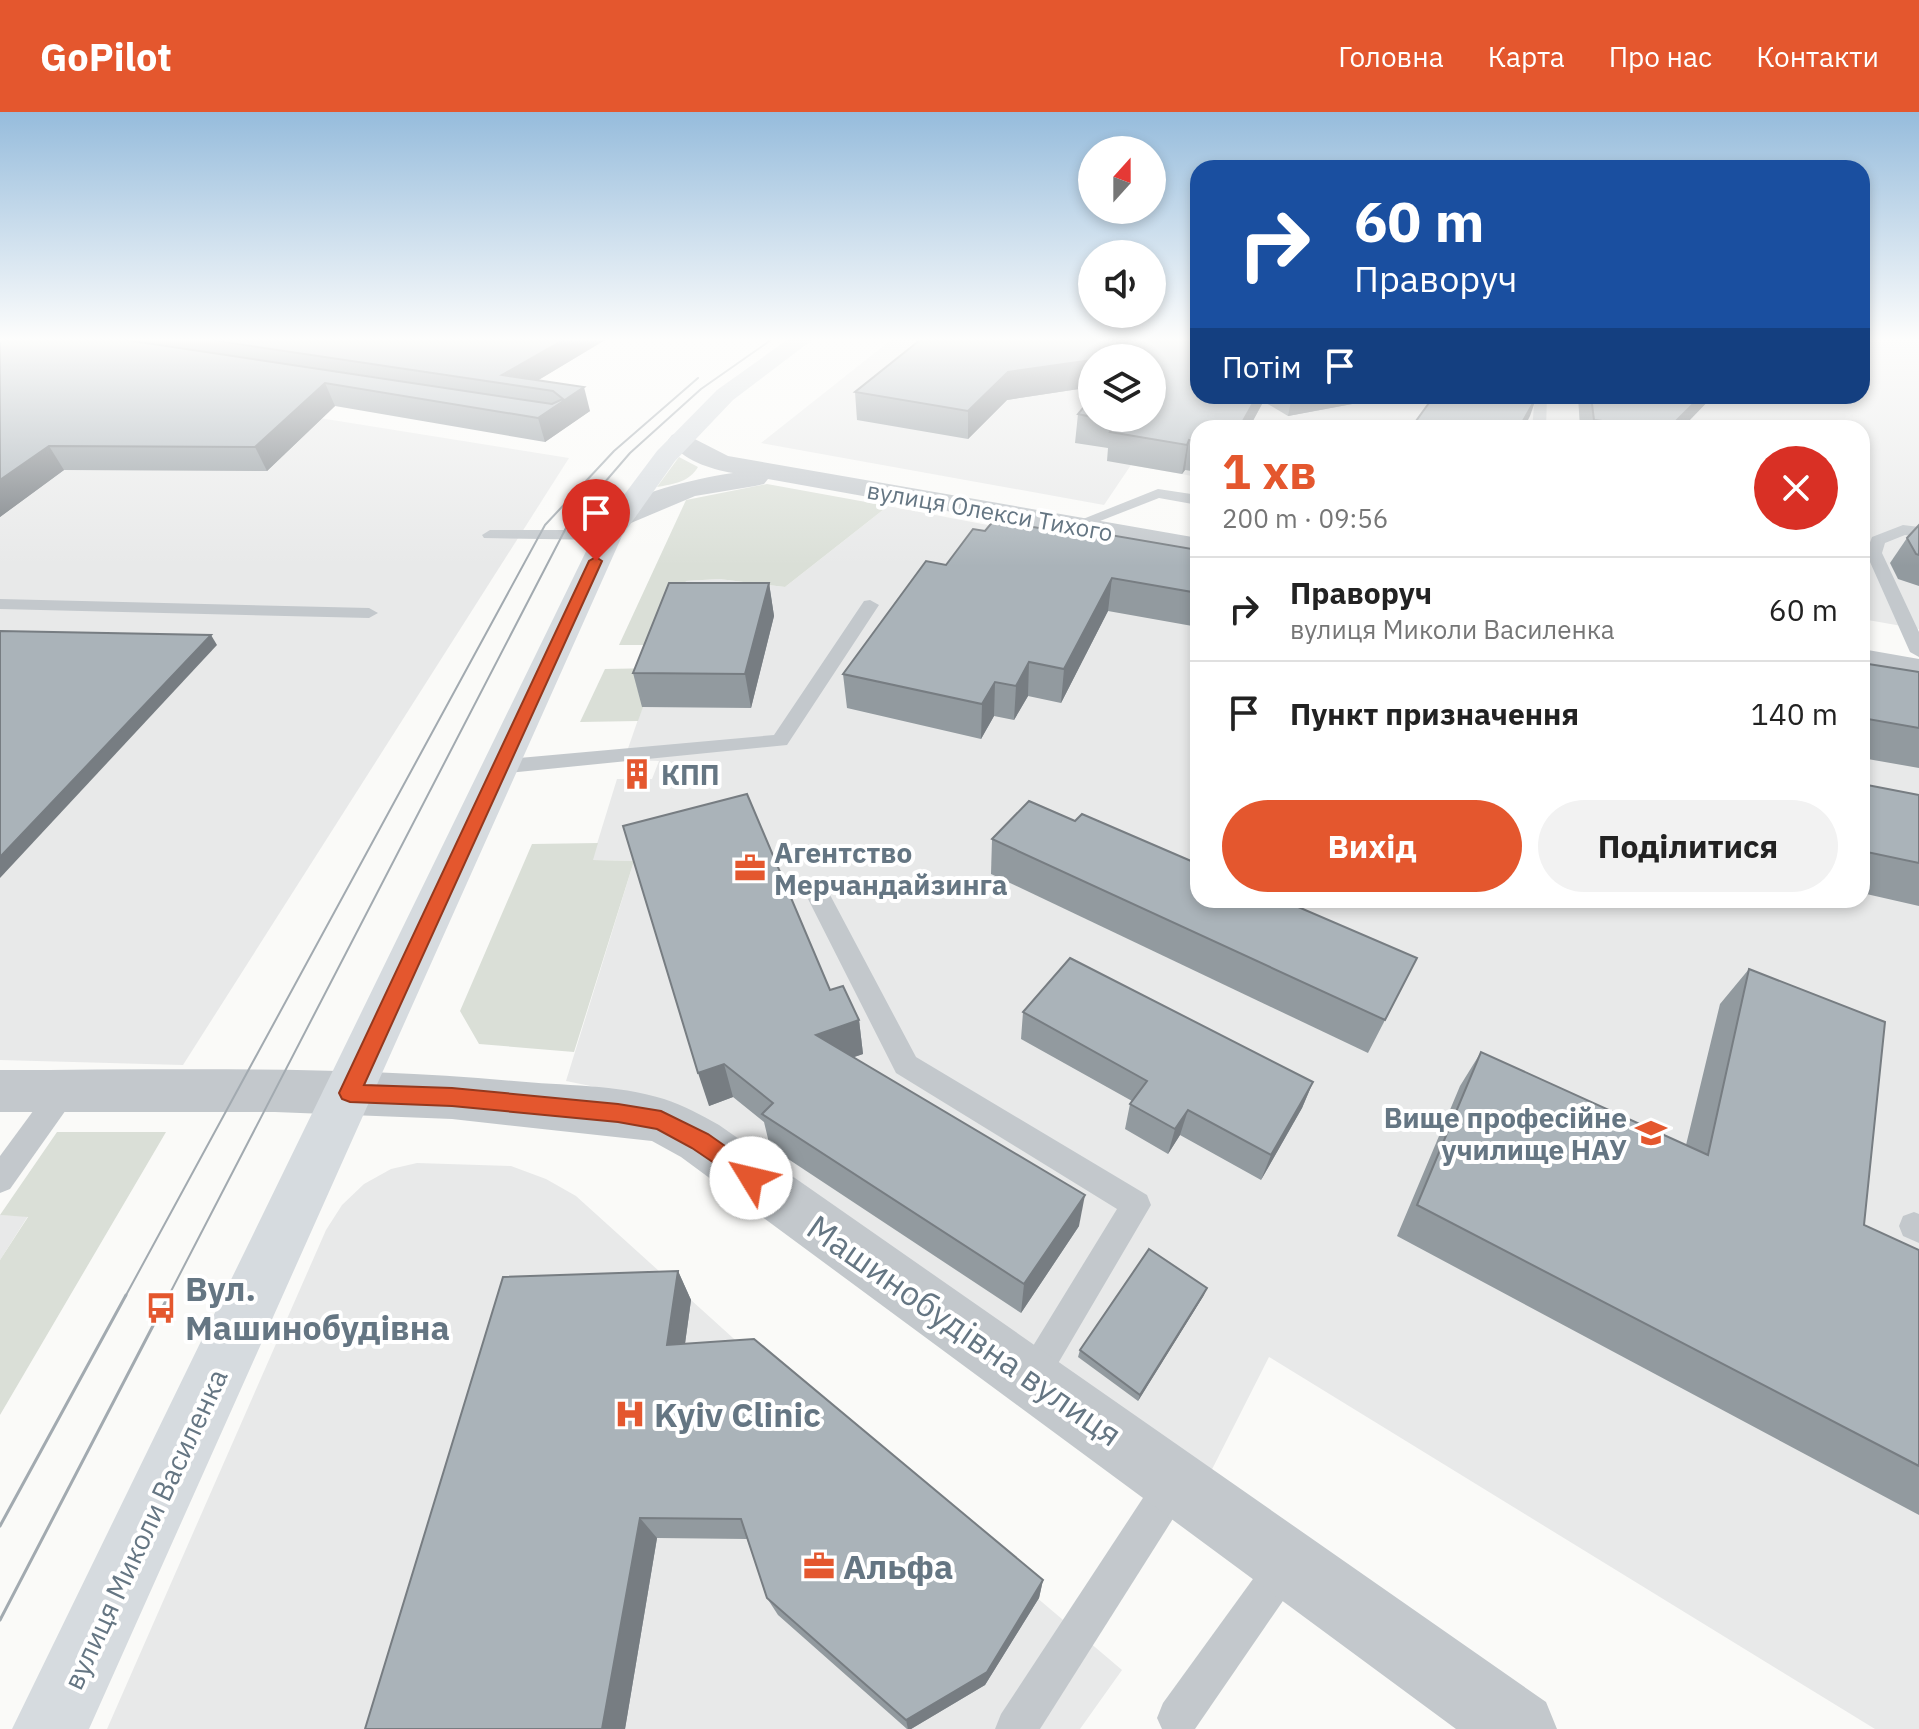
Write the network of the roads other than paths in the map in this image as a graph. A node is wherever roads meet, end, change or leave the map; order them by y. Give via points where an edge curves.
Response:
1 (705, 415) edge
2 (681, 440) junction
3 (782, 475) junction
4 (1190, 499) edge
5 (614, 526) junction
6 (1071, 527) junction
7 (1919, 532) edge
8 (490, 535) dead end
9 (1190, 546) edge
10 (0, 604) edge
11 (870, 605) dead end
12 (369, 613) dead end
13 (1919, 652) edge
14 (1870, 660) edge
15 (1919, 669) edge
16 (498, 767) junction
17 (817, 893) dead end
18 (0, 1091) edge
19 (63, 1092) junction
20 (350, 1093) junction
21 (0, 1180) edge
22 (1031, 1377) junction
23 (1176, 1480) junction
24 (1288, 1562) junction
25 (1178, 1718) dead end
26 (50, 1729) edge
27 (1016, 1729) edge
28 (1519, 1729) edge

1 - 2 main road, вулиця Миколи Василенка
2 - 3 street, вулиця Олекси Тихого via 722,463
2 - 5 main road, вулиця Миколи Василенка
3 - 5 street, вулиця Олекси Тихого via 689,487 656,499
3 - 6 street, вулиця Олекси Тихого
4 - 6 lane via 1158,493
5 - 8 lane
5 - 16 main road, вулиця Миколи Василенка
6 - 9 street, вулиця Олекси Тихого
7 - 13 lane via 1903,530 1878,540 1874,553
10 - 12 lane
11 - 16 lane via 780,741
14 - 15 street
16 - 20 main road, вулиця Миколи Василенка
17 - 22 lane via 906,1065 1136,1205
18 - 19 street, Машинобудівна вулиця
19 - 20 street, Машинобудівна вулиця
19 - 21 lane
20 - 22 street, Машинобудівна вулиця via 452,1097 661,1120 700,1141
20 - 26 main road, вулиця Миколи Василенка
22 - 23 street, Машинобудівна вулиця
23 - 24 street, Машинобудівна вулиця
23 - 27 lane
24 - 25 lane
24 - 28 street, Машинобудівна вулиця

